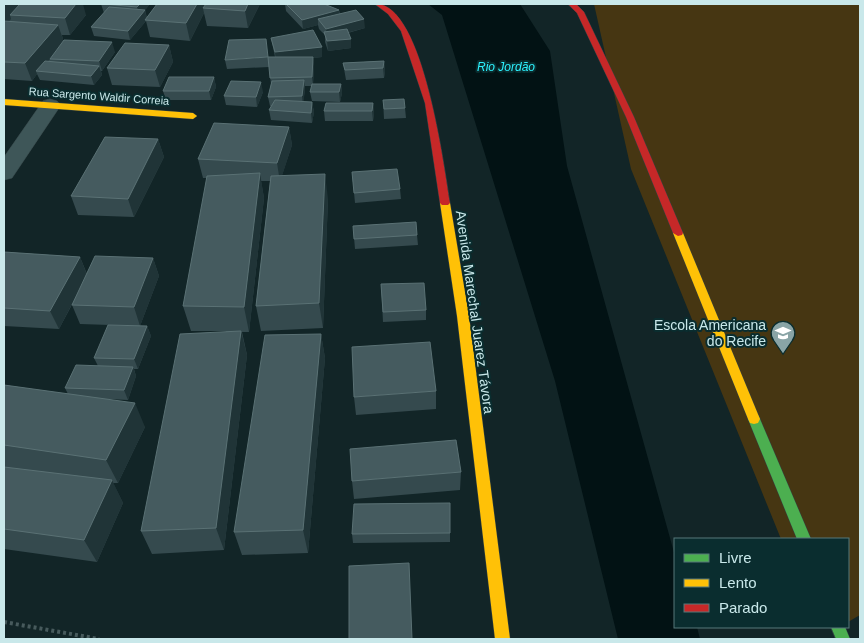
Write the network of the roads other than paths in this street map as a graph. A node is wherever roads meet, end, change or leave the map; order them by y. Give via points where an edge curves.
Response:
1 (379, 4) edge
2 (572, 4) edge
3 (4, 102) edge
4 (50, 105) junction
5 (193, 116) dead end
6 (4, 173) edge
7 (804, 538) edge
8 (503, 639) edge

1 - 8 main road, Avenida Marechal Juarez Távora via 391,12 405,31 428,103 463,316
2 - 7 main road via 580,12 630,117
3 - 4 main road, Rua Sargento Waldir Correia
4 - 5 main road, Rua Sargento Waldir Correia
4 - 6 street

